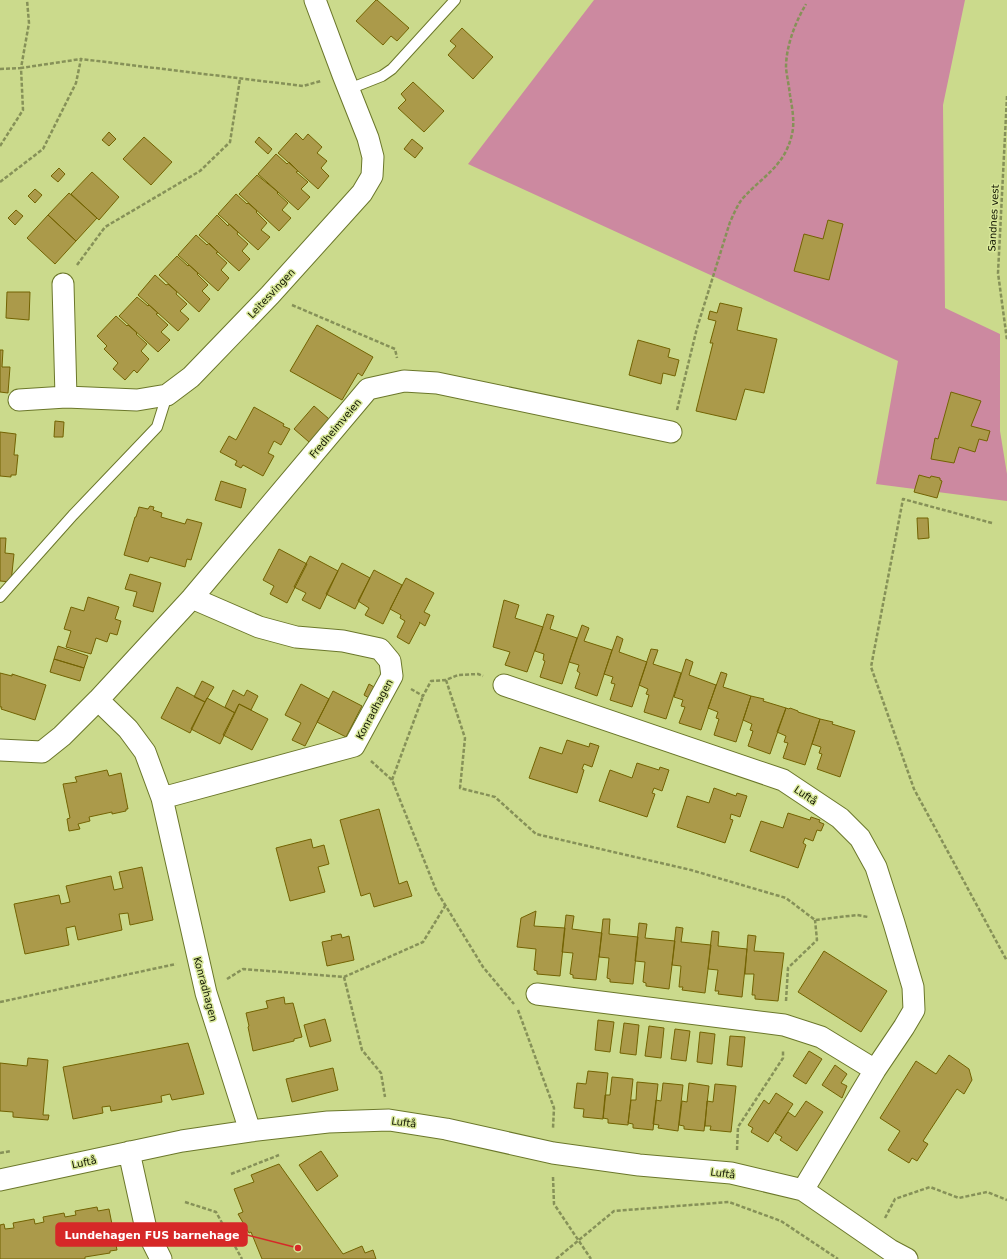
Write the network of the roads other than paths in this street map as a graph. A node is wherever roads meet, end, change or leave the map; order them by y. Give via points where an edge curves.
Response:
1 (315, 0) edge
2 (456, 0) edge
3 (346, 82) junction
4 (63, 284) road end
5 (167, 395) junction
6 (66, 397) junction
7 (19, 400) dead end
8 (672, 432) road end
9 (0, 597) edge
10 (192, 598) junction
11 (504, 684) road end
12 (98, 700) junction
13 (0, 750) edge
14 (162, 798) junction
15 (537, 994) dead end
16 (875, 1070) junction
17 (250, 1131) junction
18 (129, 1152) junction
19 (1, 1179) edge
20 (803, 1190) junction
21 (160, 1259) edge
22 (907, 1259) edge

1 - 3 street, Leitesvingen
2 - 3 lane via 392,70 382,76
3 - 5 street, Leitesvingen via 374,157 372,176 362,193 270,295 191,377
4 - 6 street
5 - 6 street, Leitesvingen via 137,400
5 - 9 lane via 157,427 73,515
6 - 7 street, Leitesvingen
8 - 10 street, Fredheimveien via 438,383 404,381 368,389
10 - 12 street, Fredheimveien
10 - 14 street, Konradhagen via 259,627 296,637 342,641 380,649 390,660 392,676 354,746
11 - 16 street, Luftå via 782,780 840,818 860,838 876,867 894,923 912,987 914,1010
12 - 13 street via 42,752
12 - 14 street, Konradhagen via 128,729 145,752
14 - 17 street, Konradhagen via 206,993
15 - 16 street via 784,1025 821,1037
16 - 20 street, Luftå
17 - 18 street, Luftå
17 - 20 street, Luftå via 328,1122 389,1120 446,1129 553,1153 639,1165 731,1173
18 - 19 street, Luftå
18 - 21 street via 146,1229
20 - 22 street, Luftå

